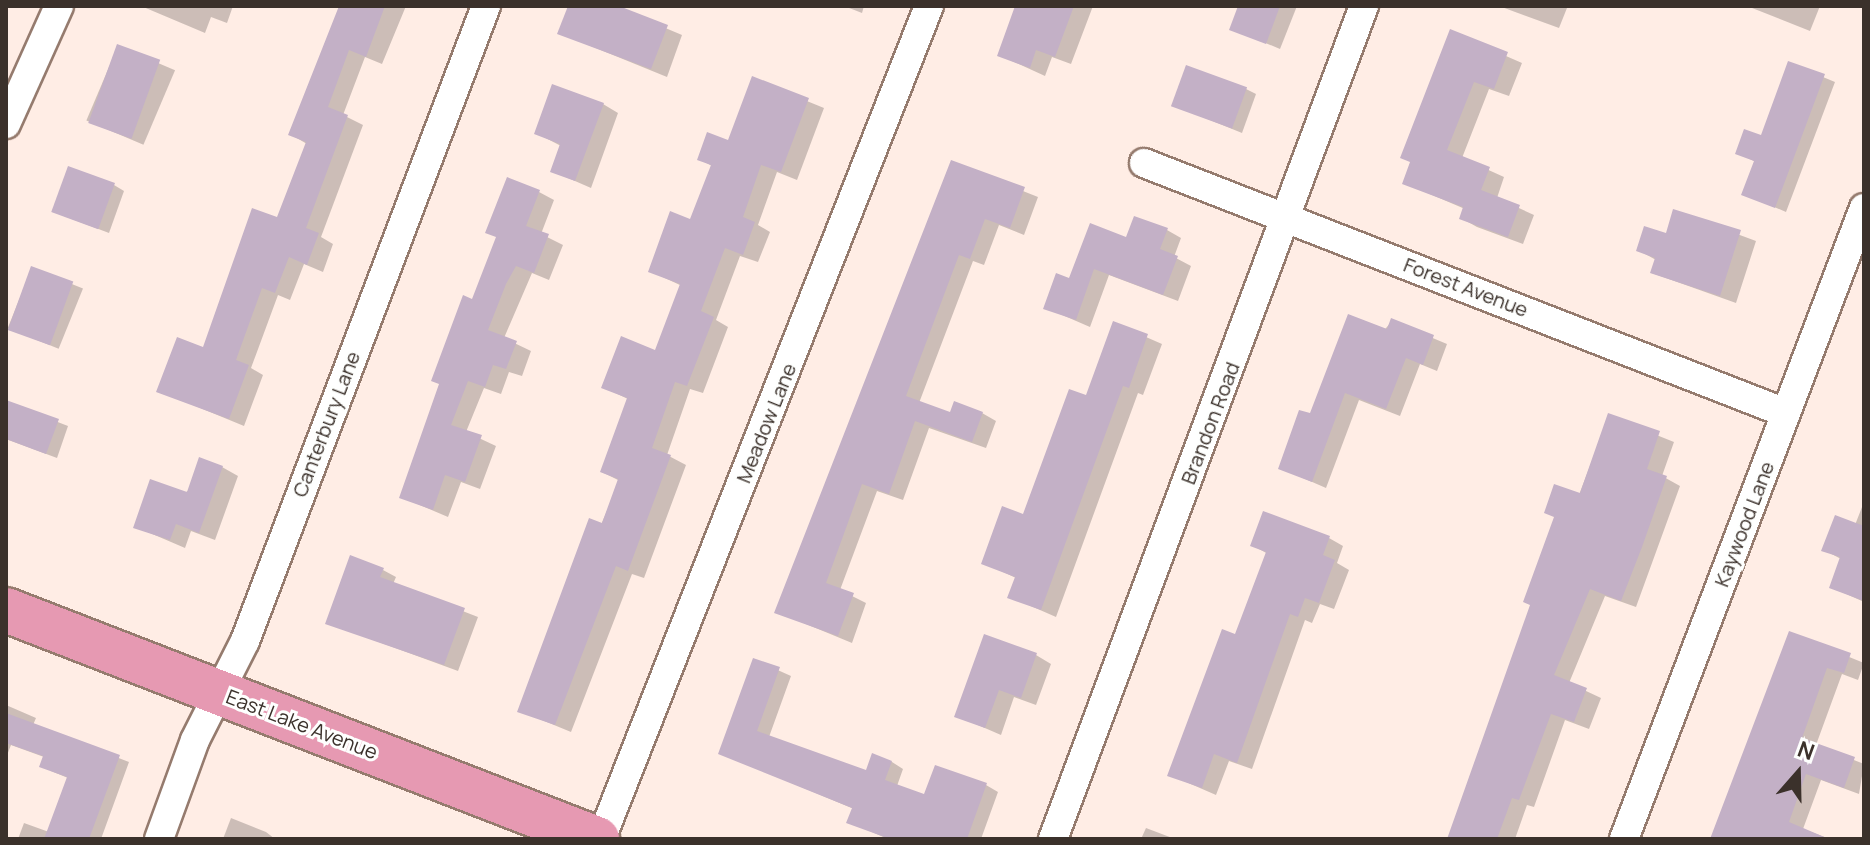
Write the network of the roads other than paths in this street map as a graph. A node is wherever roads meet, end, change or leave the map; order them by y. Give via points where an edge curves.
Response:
1 (59, 6) edge
2 (486, 6) edge
3 (929, 6) edge
4 (1364, 6) edge
5 (6, 124) edge
6 (1144, 163) dead end
7 (1864, 208) edge
8 (1288, 218) junction
9 (1786, 413) junction
10 (6, 610) edge
11 (220, 693) junction
12 (159, 839) edge
13 (599, 839) edge
14 (1053, 839) edge
15 (1624, 839) edge

1 - 5 street
2 - 11 street, Canterbury Lane
3 - 13 street, Meadow Lane
4 - 8 street, Brandon Road
6 - 8 street, Forest Avenue
7 - 9 street, Kaywood Lane
8 - 9 street, Forest Avenue
8 - 14 street, Brandon Road
9 - 15 street, Kaywood Lane
10 - 11 main road, East Lake Avenue
11 - 12 street, Canterbury Lane via 195,740
11 - 13 main road, East Lake Avenue

